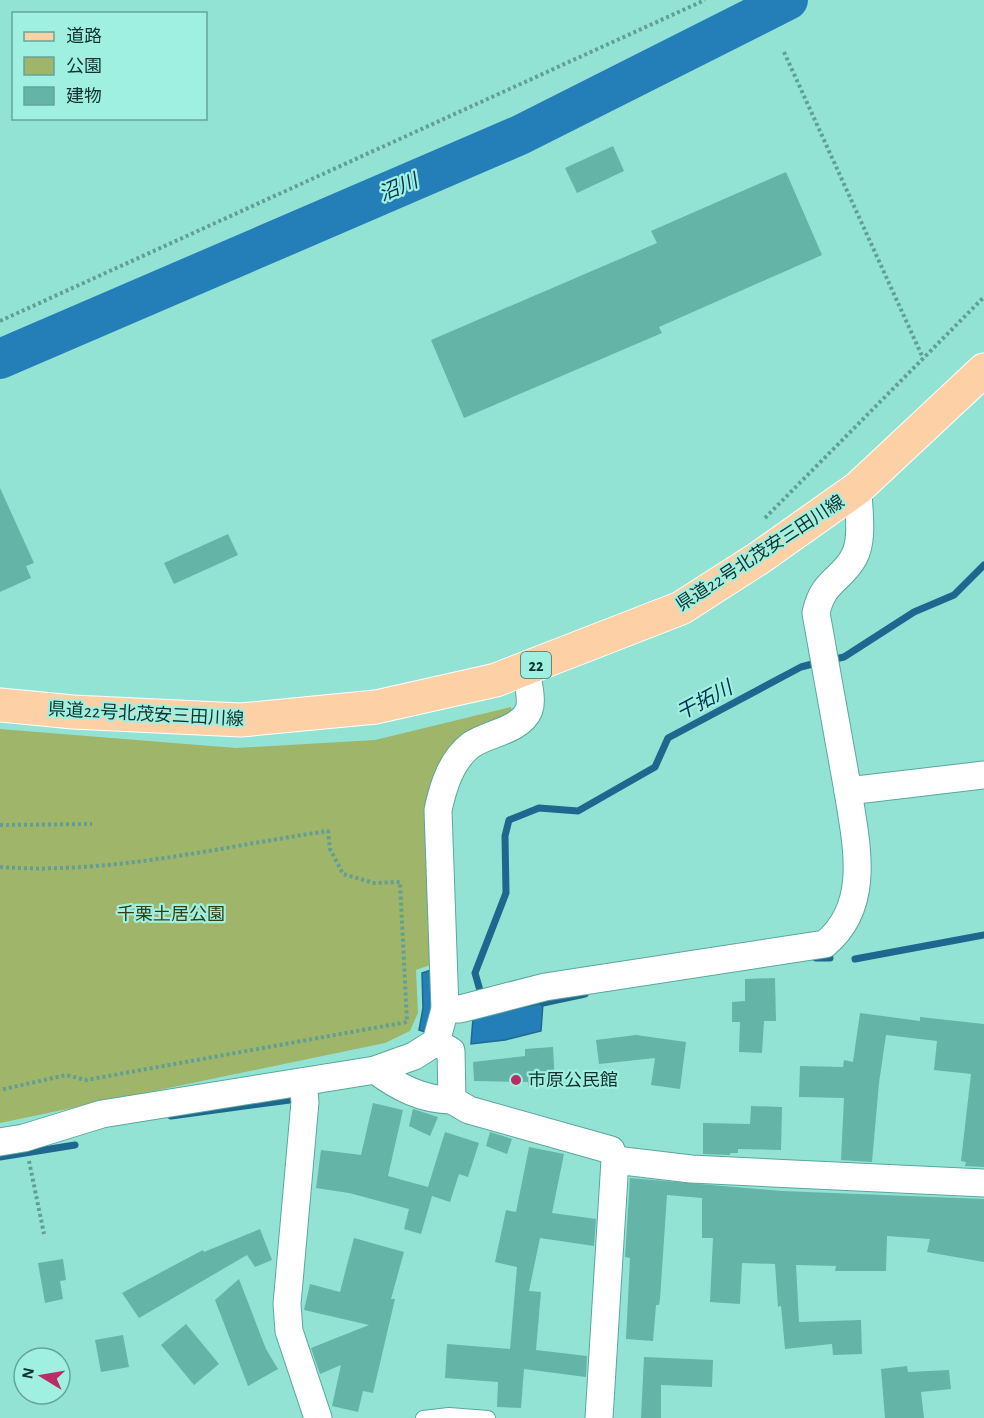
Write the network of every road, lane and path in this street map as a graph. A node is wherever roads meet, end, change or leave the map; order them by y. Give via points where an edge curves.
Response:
1 (705, 0) edge
2 (784, 52) dead end
3 (984, 297) edge
4 (0, 321) edge
5 (922, 358) junction
6 (984, 370) edge
7 (858, 488) junction
8 (759, 558) junction
9 (526, 669) junction
10 (0, 705) edge
11 (984, 775) edge
12 (848, 791) junction
13 (93, 824) dead end
14 (0, 825) edge
15 (0, 867) edge
16 (445, 1010) junction
17 (436, 1042) junction
18 (375, 1070) junction
19 (303, 1083) junction
20 (0, 1090) edge
21 (452, 1100) junction
22 (0, 1142) edge
23 (615, 1160) junction
24 (29, 1161) dead end
25 (984, 1183) edge
26 (44, 1234) dead end
27 (318, 1418) edge
28 (423, 1418) edge
29 (488, 1418) edge
30 (599, 1418) edge

1 - 4 path
2 - 5 path
3 - 5 path
5 - 8 path via 760,522
6 - 7 main road, 県道22号北茂安三田川線 / 22
7 - 8 main road, 県道22号北茂安三田川線 / 22
7 - 12 street via 859,544 854,558 819,595 816,613
8 - 9 main road, 県道22号北茂安三田川線 / 22 via 681,608
9 - 10 main road, 県道22号北茂安三田川線 / 22 via 496,680 376,707 241,720
9 - 16 street via 530,708 523,720 471,746 452,767 438,810
11 - 12 street
12 - 16 street via 860,866 856,896 837,934 825,944 545,987 460,1010
13 - 14 path
15 - 20 path via 97,866 158,860 328,831 330,849 343,874 374,883 400,882 407,1022 86,1080 66,1075
16 - 17 street
17 - 18 street via 414,1056
17 - 21 street via 451,1051
18 - 19 street
18 - 21 street via 398,1088 436,1100
19 - 22 street via 102,1114
19 - 27 street via 286,1304 289,1331
21 - 23 street via 468,1110 611,1150
23 - 25 street via 691,1169
23 - 30 street
24 - 26 path
28 - 29 lane

